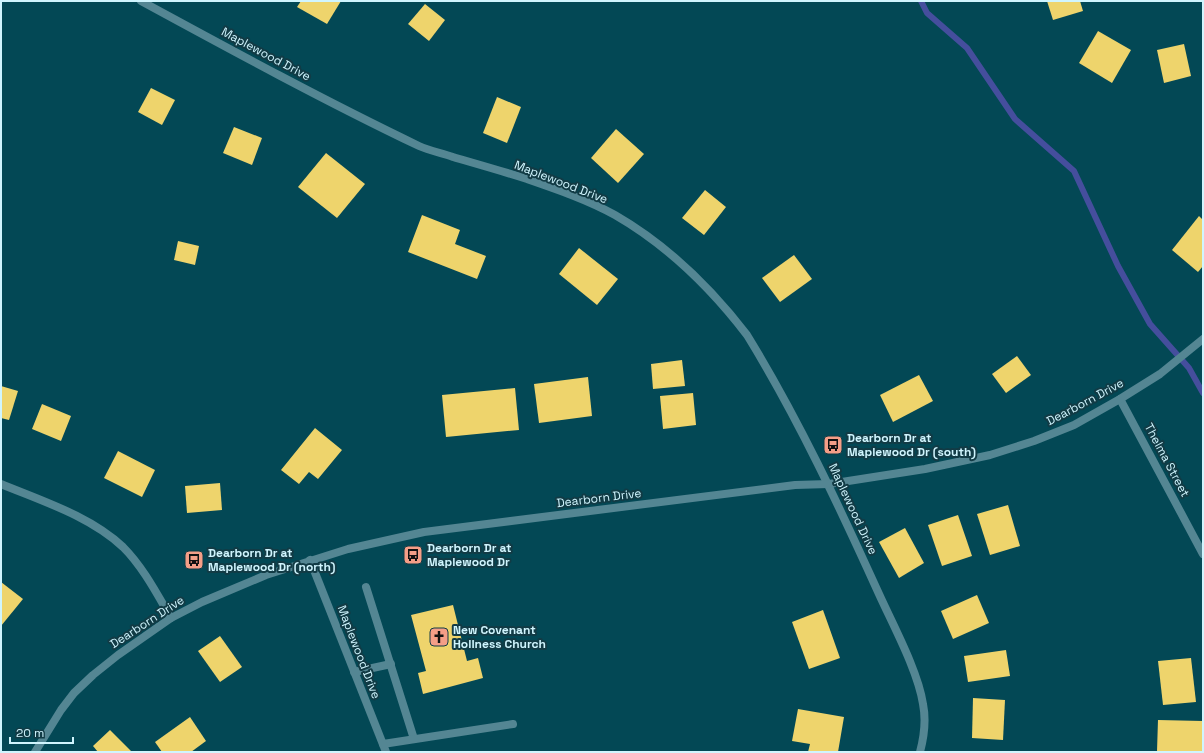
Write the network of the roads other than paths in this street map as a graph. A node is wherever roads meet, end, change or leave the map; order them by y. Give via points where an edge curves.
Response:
1 (141, 1) edge
2 (1203, 339) edge
3 (1120, 399) junction
4 (1, 484) edge
5 (829, 484) junction
6 (1203, 554) edge
7 (310, 560) junction
8 (366, 587) dead end
9 (172, 618) junction
10 (391, 664) junction
11 (354, 672) junction
12 (513, 724) dead end
13 (414, 739) junction
14 (383, 744) junction
15 (35, 752) edge
16 (386, 752) edge
17 (920, 752) edge

1 - 5 street, Maplewood Drive via 280,76 421,147 566,194 631,226 677,260 730,314 758,353
2 - 3 street, Dearborn Drive via 1160,374
3 - 5 street, Dearborn Drive via 1074,425 1034,442 990,455 925,469
3 - 6 street, Thelma Street
4 - 9 street via 74,516 103,532 123,548 149,580
5 - 7 street, Dearborn Drive via 795,485 424,532
5 - 17 street, Maplewood Drive via 919,687 924,704
7 - 9 street, Dearborn Drive via 244,584
7 - 11 street, Maplewood Drive
8 - 10 street
9 - 15 street, Dearborn Drive via 88,679 61,710
10 - 11 street
10 - 13 street
11 - 14 street, Maplewood Drive
12 - 13 street
13 - 14 street
14 - 16 street, Maplewood Drive

